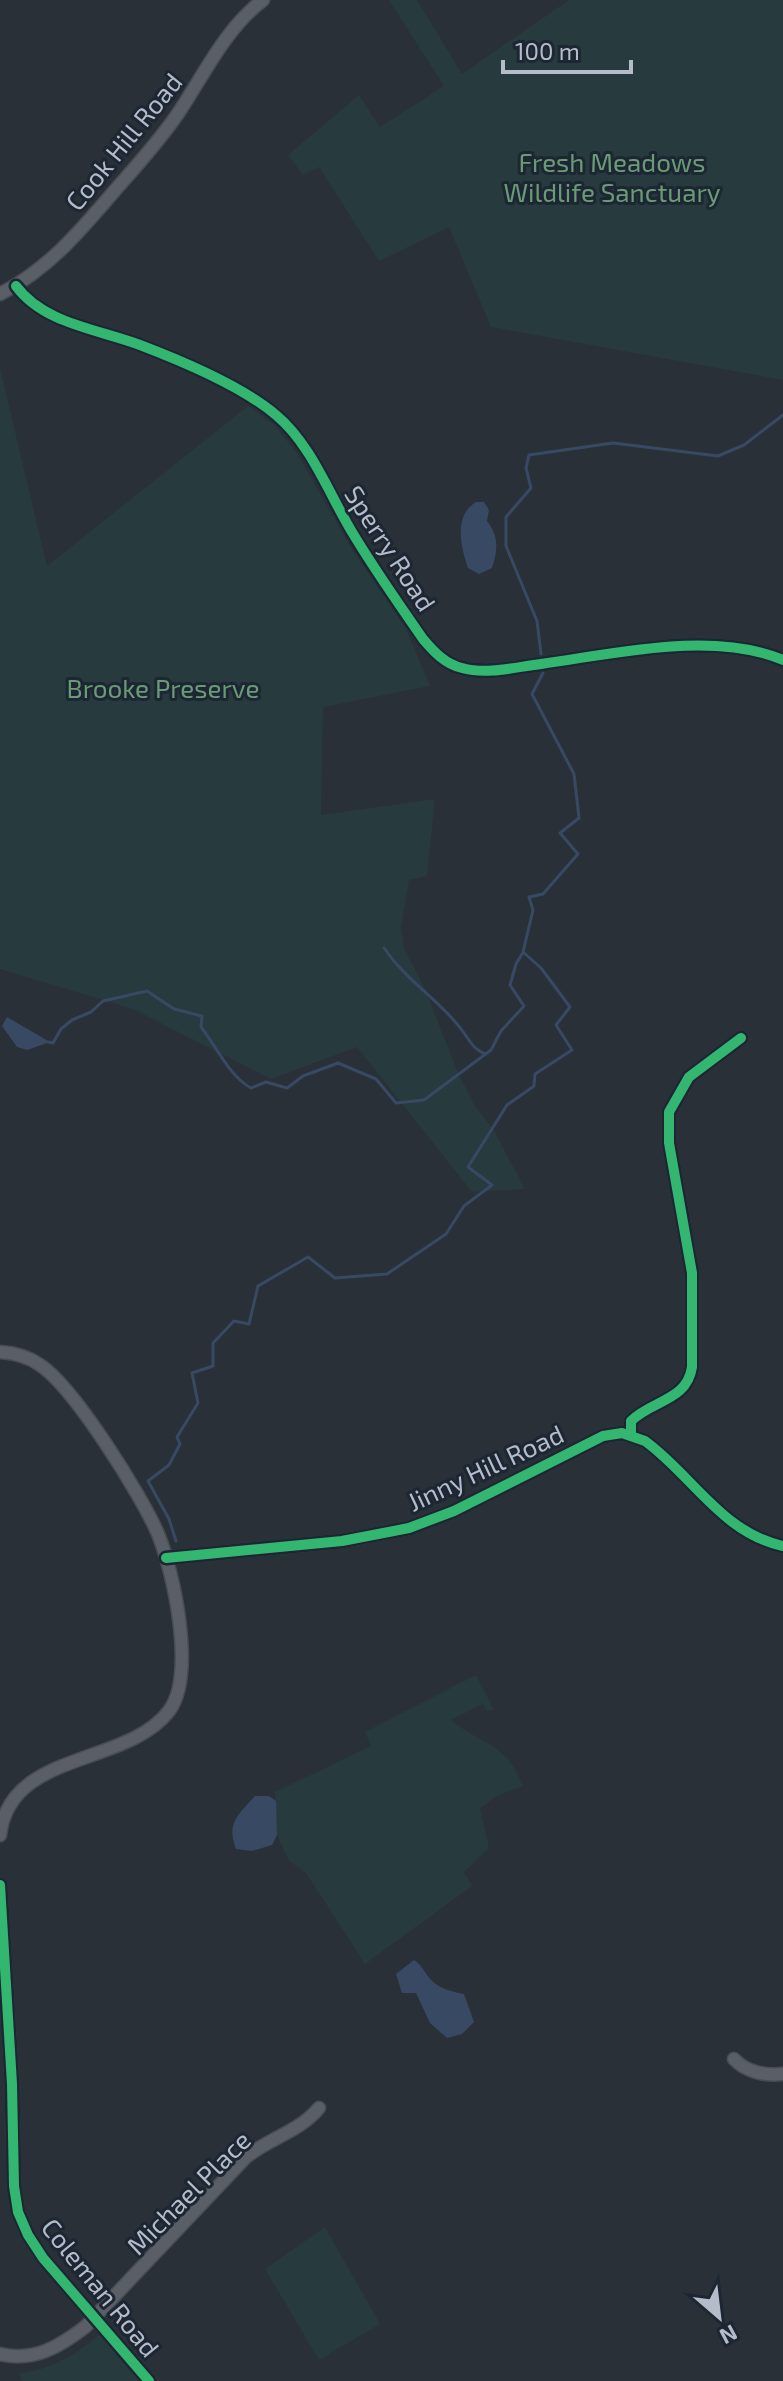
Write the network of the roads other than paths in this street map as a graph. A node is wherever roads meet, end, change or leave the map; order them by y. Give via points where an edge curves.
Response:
1 (263, 0) edge
2 (16, 286) junction
3 (0, 294) edge
4 (783, 660) edge
5 (741, 1038) dead end
6 (0, 1352) edge
7 (631, 1435) junction
8 (783, 1546) edge
9 (166, 1558) junction
10 (0, 1835) edge
11 (0, 1885) edge
12 (4, 2003) edge
13 (734, 2059) dead end
14 (783, 2074) edge
15 (319, 2108) dead end
16 (94, 2318) junction
17 (0, 2354) edge
18 (149, 2381) edge

1 - 2 street, Cook Hill Road via 233,29 167,129 129,174 51,260
2 - 3 street, Cook Hill Road
2 - 4 street, Sperry Road via 47,314 182,362 276,415 299,440 423,639 455,666 487,670 686,647 755,650
5 - 7 street via 689,1077 669,1112 669,1143 692,1273 692,1367 690,1381 679,1392 631,1421
6 - 9 street via 40,1364 67,1392 143,1503
7 - 8 street via 657,1450 739,1528
7 - 9 street, Jinny Hill Road via 603,1436 409,1528 342,1541
9 - 10 street via 182,1655 180,1687 171,1709 147,1731 28,1785 8,1809
11 - 12 street, Coleman Road
12 - 16 street, Coleman Road via 18,2212 43,2258
13 - 14 street via 752,2071
15 - 16 street, Michael Place via 299,2128 245,2158
16 - 17 street, Michael Place via 47,2352
16 - 18 street, Coleman Road

